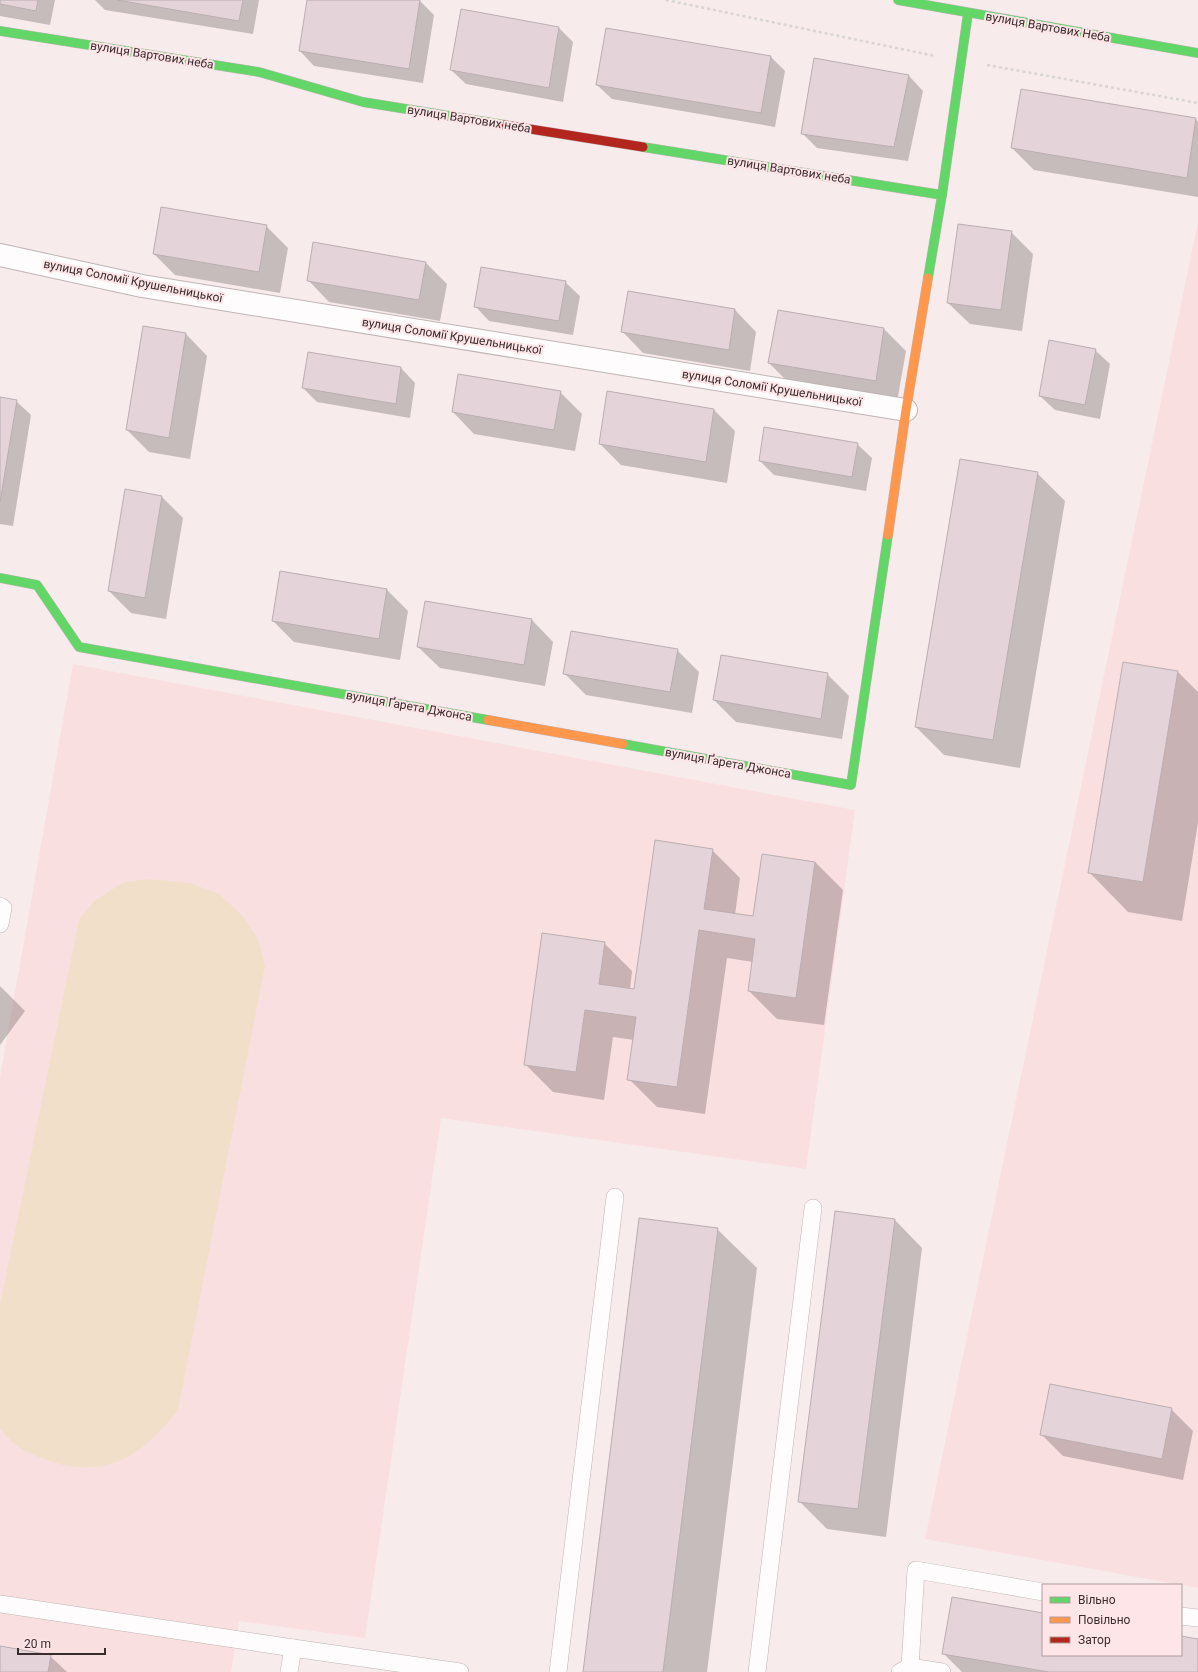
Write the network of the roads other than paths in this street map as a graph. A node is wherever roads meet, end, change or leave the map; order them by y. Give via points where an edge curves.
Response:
1 (898, 0) edge
2 (968, 13) junction
3 (0, 31) edge
4 (1198, 53) edge
5 (942, 195) junction
6 (0, 255) edge
7 (906, 410) junction
8 (0, 578) edge
9 (0, 906) edge
10 (0, 924) edge
11 (615, 1198) dead end
12 (813, 1208) dead end
13 (1042, 1592) edge
14 (0, 1604) edge
15 (1182, 1616) edge
16 (1198, 1618) edge
17 (293, 1648) junction
18 (375, 1666) edge
19 (905, 1669) edge
20 (289, 1672) edge
21 (460, 1672) edge
22 (558, 1672) edge
23 (757, 1672) edge
24 (942, 1672) edge

1 - 2 street, вулиця Вартових Неба
2 - 4 street, вулиця Вартових Неба
2 - 5 street
3 - 5 street, вулиця Вартових неба via 259,72 363,102
5 - 7 street
6 - 7 street, вулиця Соломії Крушельницької via 142,286
7 - 8 street, вулиця Ґарета Джонса via 851,785 79,647 37,585
9 - 10 lane via 3,908
11 - 22 lane
12 - 23 lane
13 - 19 lane via 916,1570
14 - 17 lane
15 - 16 lane
17 - 18 lane
17 - 20 lane
18 - 21 lane
19 - 24 lane

